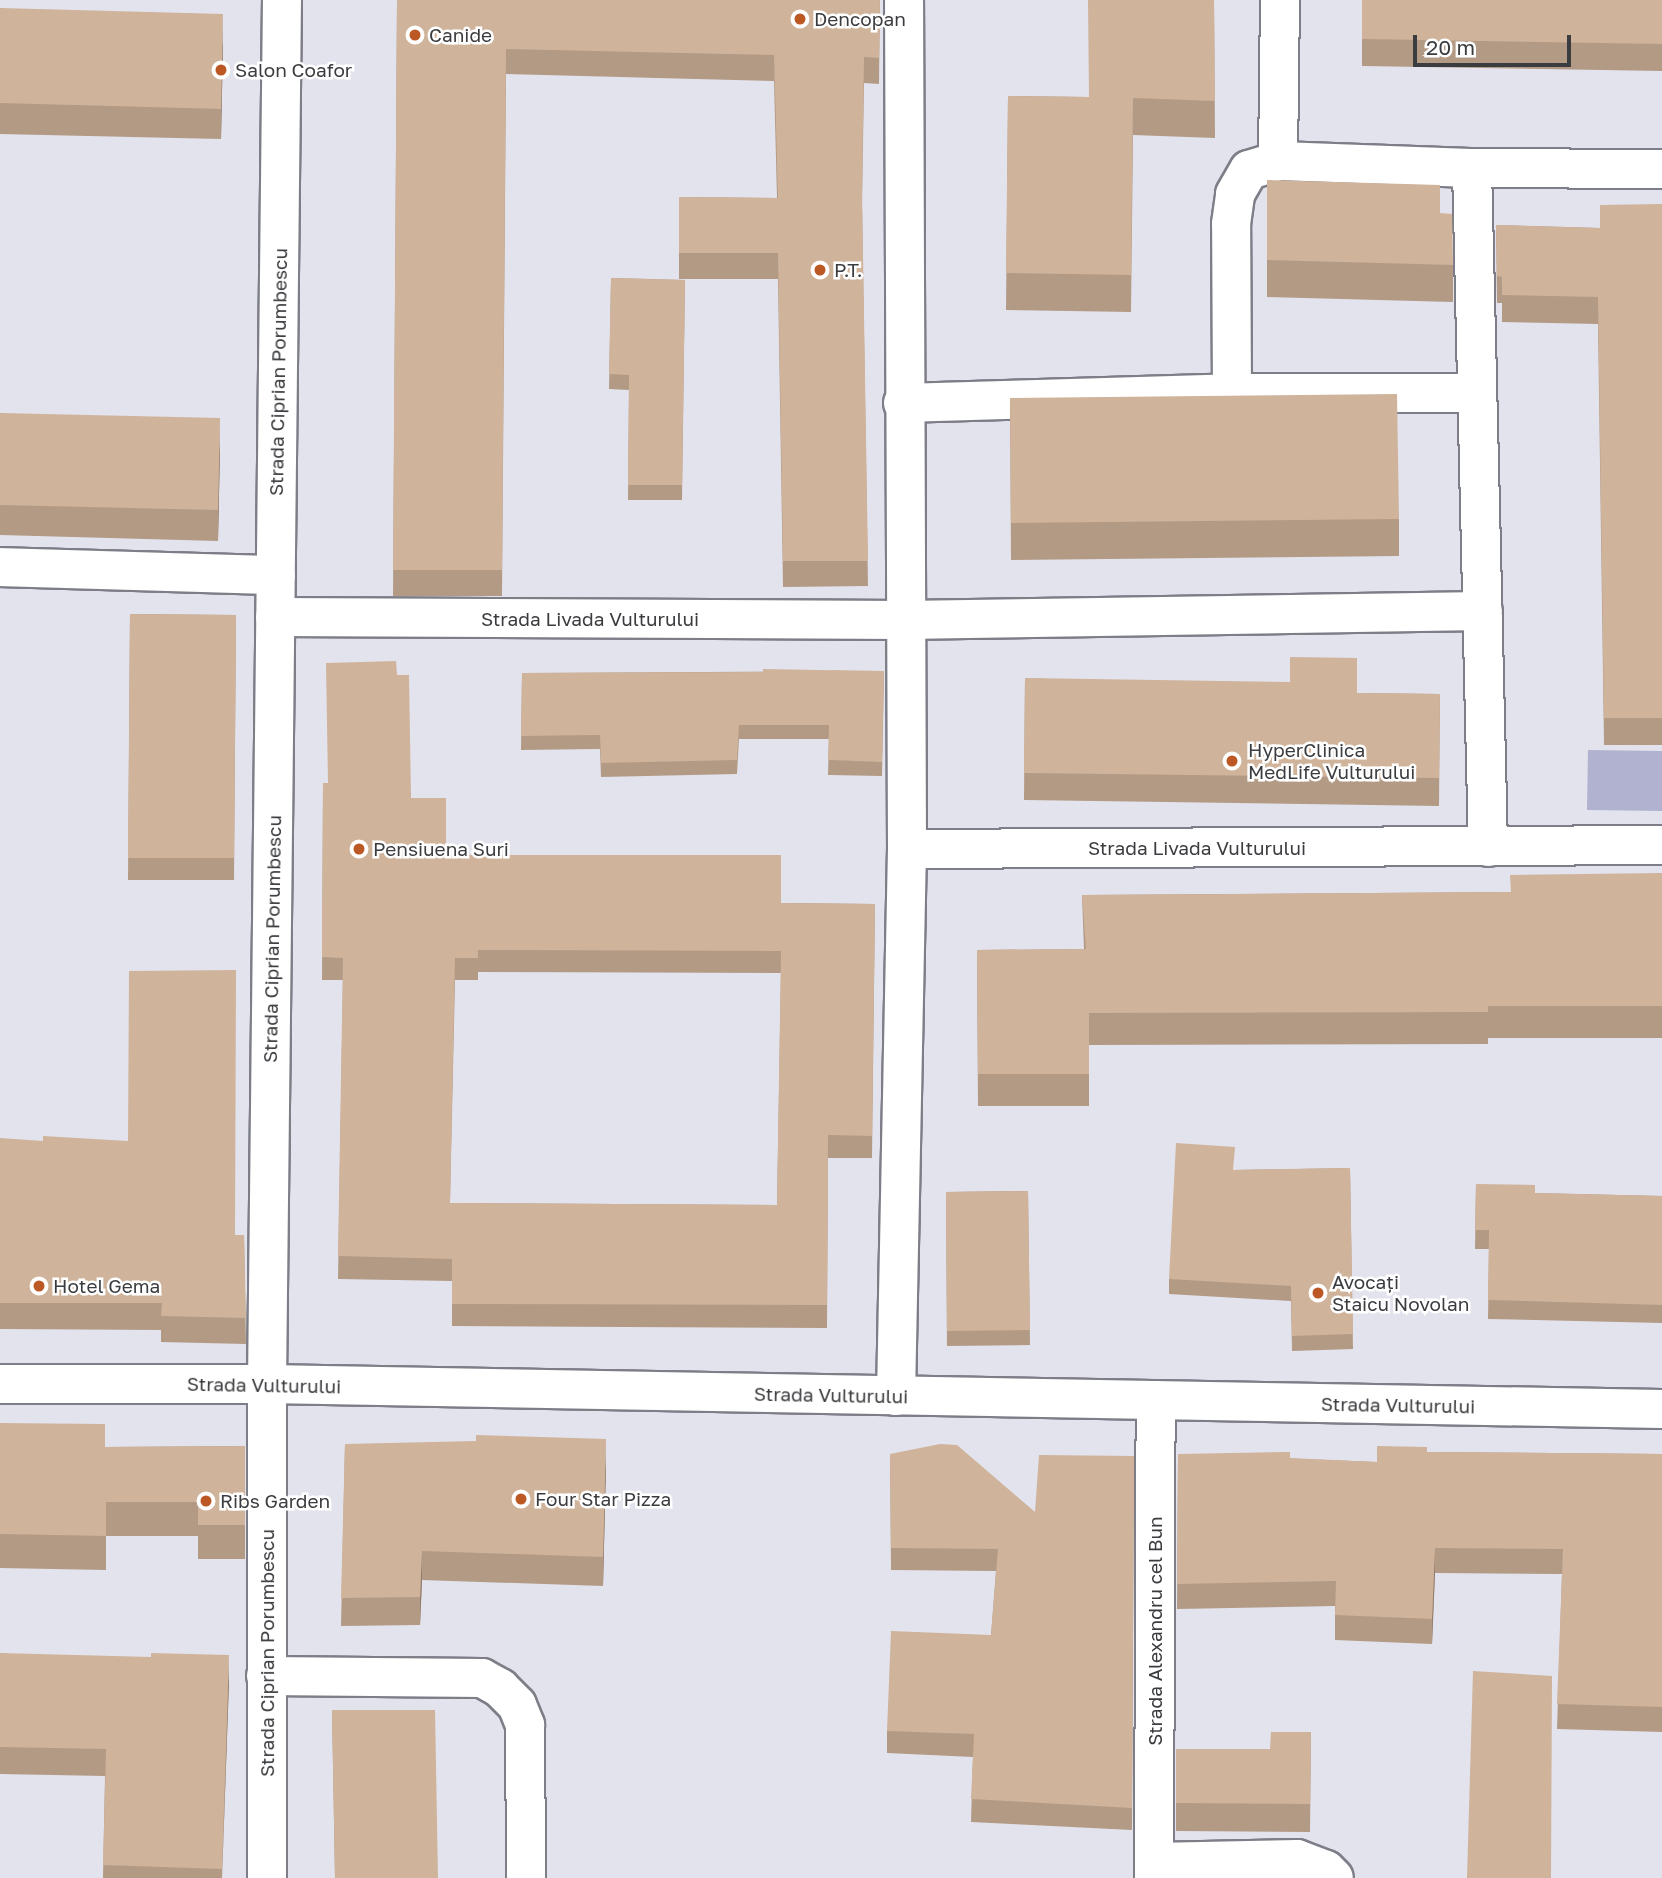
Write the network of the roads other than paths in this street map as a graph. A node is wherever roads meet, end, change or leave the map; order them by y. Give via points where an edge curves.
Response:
1 (282, 0) edge
2 (904, 0) edge
3 (1280, 0) edge
4 (1278, 161) junction
5 (1472, 168) junction
6 (1662, 169) edge
7 (1232, 393) junction
8 (1477, 393) junction
9 (903, 403) junction
10 (0, 567) edge
11 (276, 575) junction
12 (1483, 611) junction
13 (275, 617) junction
14 (904, 620) junction
15 (1662, 845) edge
16 (1488, 846) junction
17 (907, 849) junction
18 (0, 1384) edge
19 (267, 1384) junction
20 (896, 1396) junction
21 (1156, 1401) junction
22 (1662, 1409) edge
23 (267, 1676) junction
24 (1154, 1870) edge
25 (267, 1878) edge
26 (526, 1878) edge
27 (1334, 1878) edge

1 - 11 street, Strada Ciprian Porumbescu
2 - 9 street
3 - 4 street
4 - 5 street
4 - 7 street via 1249,170 1236,194 1231,224
5 - 6 street
5 - 8 street
7 - 8 street
7 - 9 street
8 - 12 street
9 - 14 street
10 - 11 street
11 - 13 street, Strada Ciprian Porumbescu
12 - 14 street, Strada Livada Vulturului
12 - 16 street
13 - 14 street, Strada Livada Vulturului
13 - 19 street, Strada Ciprian Porumbescu
14 - 17 street
15 - 16 street, Strada Livada Vulturului
16 - 17 street, Strada Livada Vulturului
17 - 20 street
18 - 19 street, Strada Vulturului
19 - 20 street, Strada Vulturului
19 - 23 street, Strada Ciprian Porumbescu
20 - 21 street, Strada Vulturului
21 - 22 street, Strada Vulturului
21 - 24 street, Strada Alexandru cel Bun
23 - 25 street, Strada Ciprian Porumbescu
23 - 26 street via 482,1678 500,1688 517,1705 525,1725
24 - 27 street, Strada Alexandru cel Bun via 1297,1859

